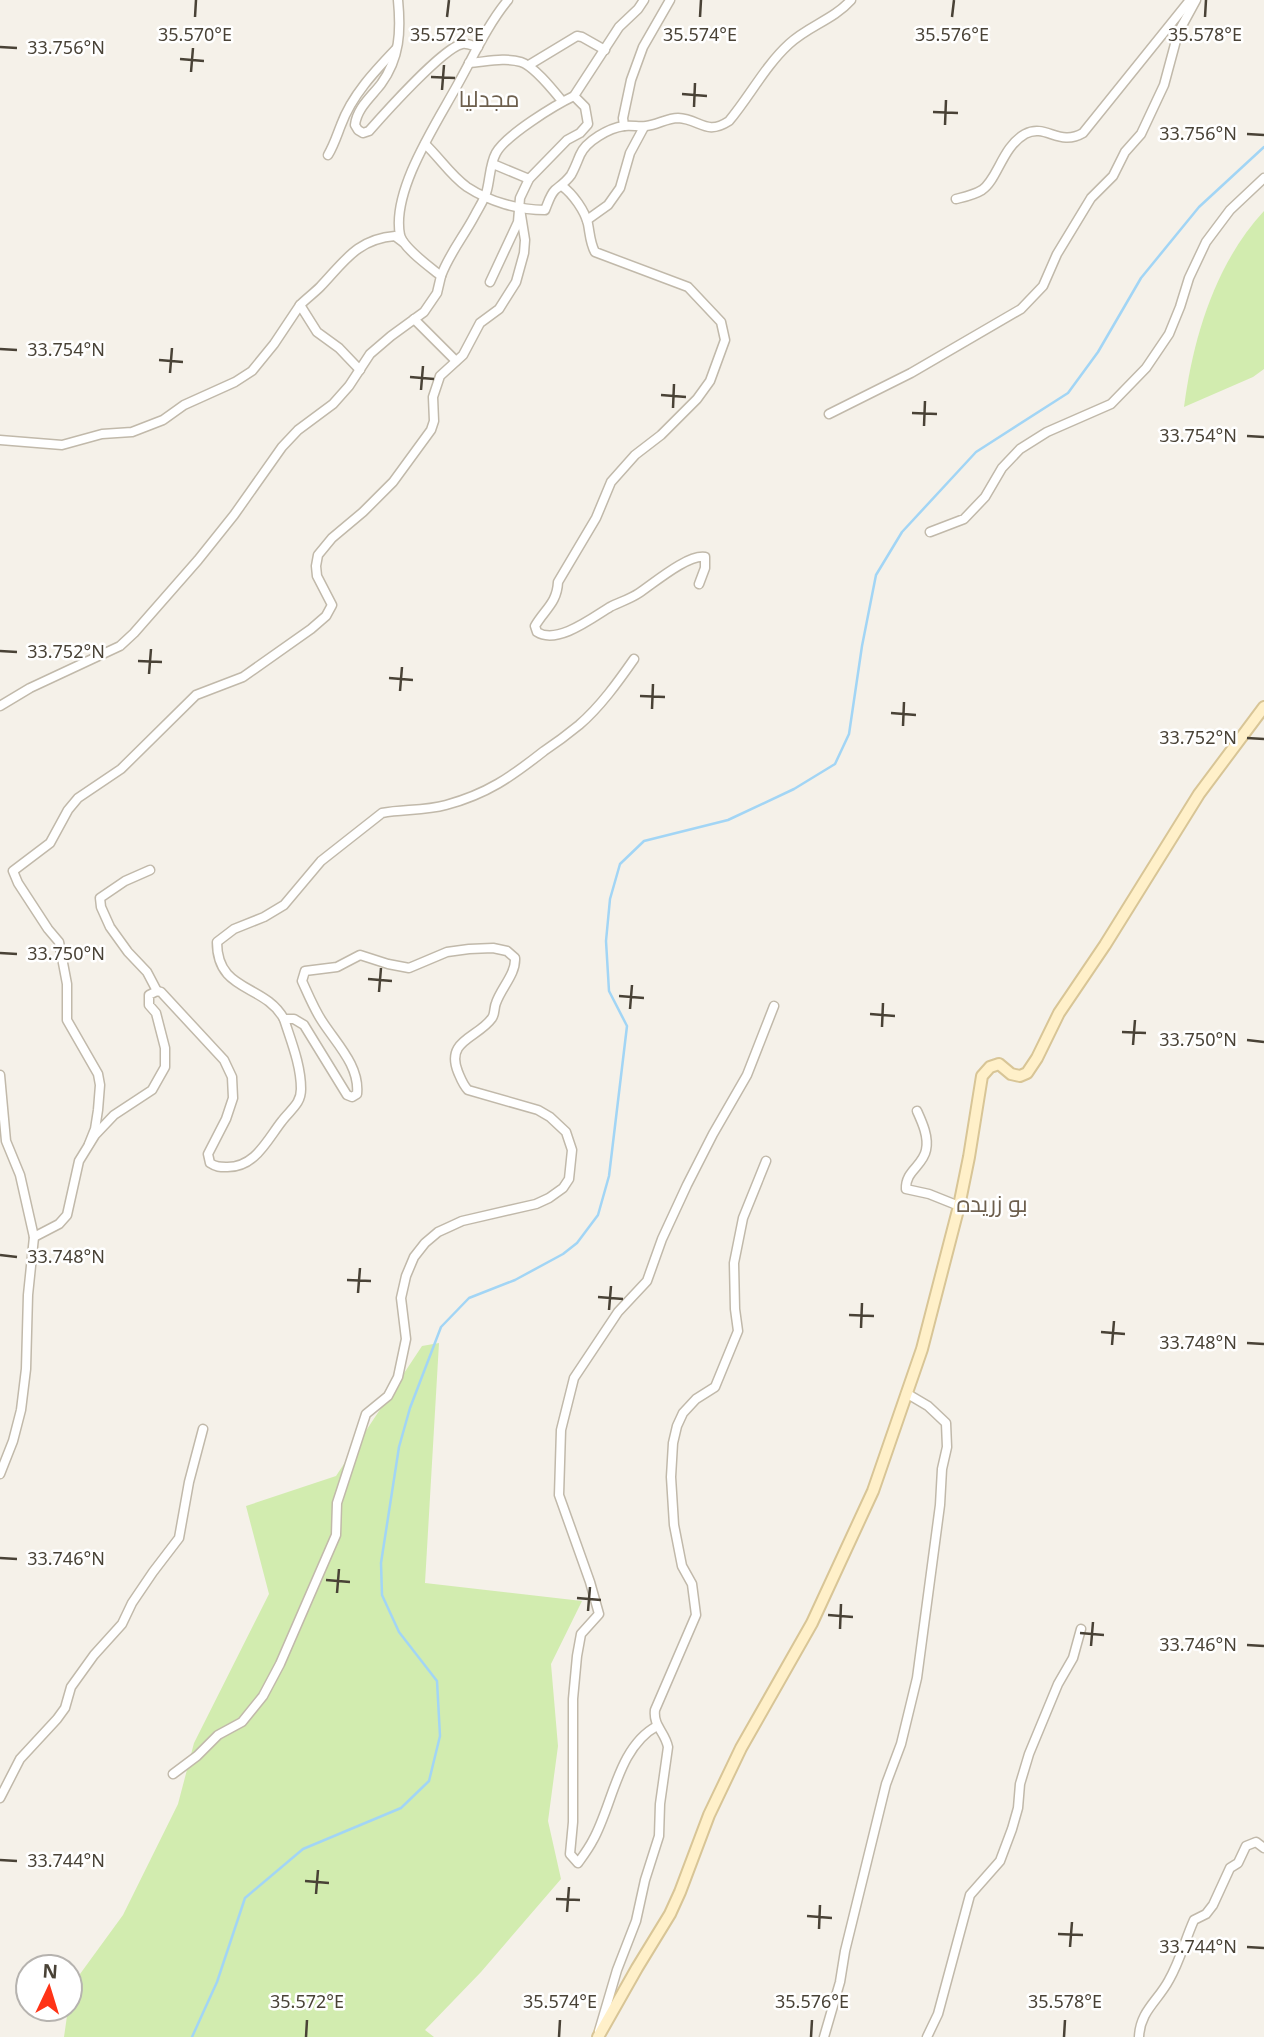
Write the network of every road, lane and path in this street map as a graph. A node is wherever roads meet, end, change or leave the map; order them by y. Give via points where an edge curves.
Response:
1 (398, 0) edge
2 (508, 0) edge
3 (644, 0) edge
4 (670, 0) edge
5 (851, 0) edge
6 (1190, 0) edge
7 (1196, 0) edge
8 (398, 46) junction
9 (478, 47) junction
10 (605, 50) junction
11 (469, 63) junction
12 (529, 65) junction
13 (574, 96) junction
14 (562, 101) junction
15 (624, 126) junction
16 (644, 127) junction
17 (425, 144) junction
18 (328, 155) dead end
19 (493, 164) junction
20 (1264, 178) edge
21 (529, 179) junction
22 (562, 186) junction
23 (485, 195) junction
24 (956, 199) dead end
25 (520, 209) junction
26 (587, 220) junction
27 (403, 242) junction
28 (441, 276) junction
29 (490, 282) dead end
30 (300, 305) junction
31 (414, 319) junction
32 (456, 361) junction
33 (360, 370) junction
34 (829, 414) dead end
35 (0, 440) edge
36 (930, 532) dead end
37 (699, 584) dead end
38 (634, 659) dead end
39 (0, 706) edge
40 (1264, 707) edge
41 (150, 870) dead end
42 (157, 991) junction
43 (774, 1006) dead end
44 (284, 1019) junction
45 (0, 1076) edge
46 (917, 1111) dead end
47 (89, 1144) junction
48 (766, 1160) dead end
49 (959, 1206) junction
50 (34, 1237) junction
51 (906, 1393) junction
52 (203, 1429) dead end
53 (0, 1474) edge
54 (1081, 1629) dead end
55 (657, 1726) junction
56 (173, 1774) dead end
57 (0, 1798) edge
58 (1264, 1848) edge
59 (598, 2037) edge
60 (824, 2037) edge
61 (927, 2037) edge
62 (1139, 2037) edge

1 - 8 street
2 - 9 street
3 - 10 street
4 - 15 street via 643,47 631,80
5 - 16 street via 780,53 722,126 708,128 676,118
6 - 24 street via 1083,133 1072,138 1027,133 1005,155 986,186
7 - 34 street via 1178,33 1164,85 1141,134 1091,198 1057,254 1044,286 1021,309
8 - 9 street via 382,82 359,111 355,125 363,133 455,47
8 - 18 street via 355,98
9 - 11 street
10 - 12 street via 577,36
10 - 13 street
11 - 12 street via 505,60
11 - 17 street
12 - 14 street
13 - 14 street
13 - 21 street via 587,110 588,124
14 - 19 street via 508,140
15 - 16 street
15 - 22 street via 605,132 586,148
16 - 26 street via 630,153 620,188 608,205
17 - 23 street via 467,187
17 - 27 street via 404,194
19 - 21 street
19 - 23 street
20 - 36 street via 1230,210 1206,242 1170,334 1146,368 1111,404 1020,449 964,519
21 - 25 street
22 - 25 street via 545,210
22 - 26 street
23 - 25 street
23 - 28 street
25 - 29 street
25 - 32 street via 525,240 516,282 499,309 480,323
26 - 37 street via 595,252 688,287 721,322 725,340 710,381 697,399 611,482 596,518 558,582 554,602 535,626 547,637 561,634 700,556 706,562
27 - 28 street
27 - 30 street via 395,236 384,237 361,246
28 - 31 street via 431,303
30 - 33 street via 317,332
30 - 35 street via 252,371 163,420 132,432 102,434 62,445
31 - 32 street
31 - 33 street via 370,354
32 - 47 street via 440,376 431,430 412,457 393,482 318,555 316,571 332,601 330,612 243,677 195,695 121,769 78,797 50,843 13,871 59,942 67,984 67,1020 98,1074 98,1110
33 - 39 street via 332,404 282,447 198,560 120,646
38 - 44 street via 603,701 516,773 486,792 444,806 382,813 321,861 284,905 217,942 217,957 233,981 278,1007
40 - 49 street via 1211,776 1059,1013 1027,1073 1011,1074 999,1063 982,1076
41 - 42 street via 100,898 110,927
42 - 44 street via 224,1060 232,1077 233,1098 208,1154 215,1167 242,1166 261,1152 299,1103 296,1056
42 - 47 street via 148,999 165,1048 165,1067 152,1090 114,1115
43 - 55 street via 747,1075 687,1185 647,1281 618,1312 574,1378 561,1430 559,1494 598,1614 581,1634 573,1699 570,1854 578,1863 594,1839 630,1752 645,1732
44 - 56 street via 304,1025 352,1097 357,1088 349,1060 302,981 305,971 337,967 360,955 409,968 447,952 507,951 515,958 515,967 493,1017 458,1046 456,1067 468,1090 538,1110 566,1132 572,1150 569,1179 563,1188 536,1204 462,1221 438,1232 414,1257 401,1298 407,1339 398,1377 388,1396 366,1414 337,1503 336,1535 280,1664 242,1722 218,1735
45 - 50 street via 6,1141 20,1175
46 - 49 street via 927,1139 926,1152 909,1174 906,1189
47 - 50 street via 79,1161 67,1214
48 - 55 street via 743,1218 734,1263 738,1331 715,1387 683,1413 673,1443 674,1525 696,1615 655,1710
49 - 51 street
50 - 53 street via 21,1410
51 - 59 street via 873,1491 812,1623 741,1748 670,1914
51 - 60 street via 946,1423 947,1447 923,1640 911,1704 886,1784
52 - 57 street via 179,1538 122,1624 71,1687 65,1708 20,1759
54 - 61 street via 1073,1658 1028,1754 1018,1808 1000,1861 970,1895 938,2014
55 - 59 street via 668,1747 659,1836
58 - 62 street via 1256,1842 1245,1846 1213,1905 1194,1920 1168,1983 1140,2026

